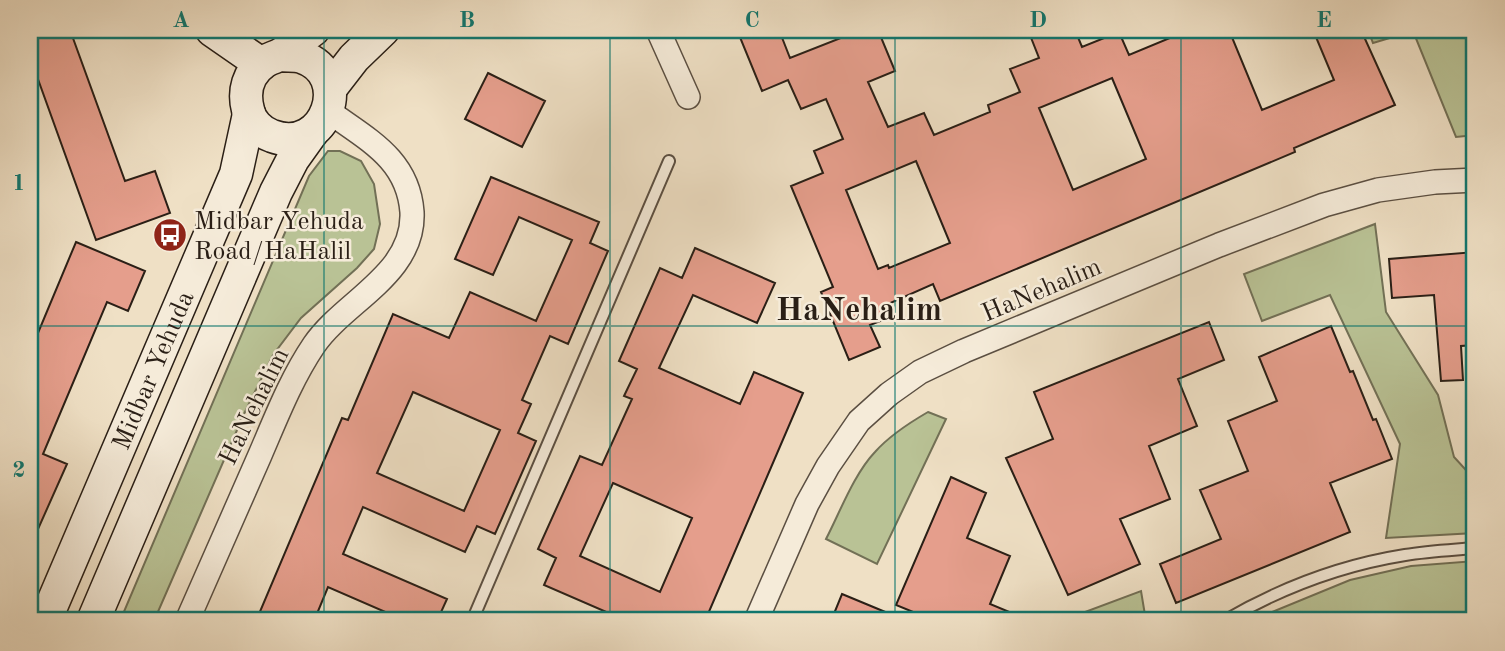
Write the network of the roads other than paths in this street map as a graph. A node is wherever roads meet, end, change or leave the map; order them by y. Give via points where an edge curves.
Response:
1 (212, 30) edge
2 (313, 30) edge
3 (383, 30) edge
4 (658, 30) edge
5 (271, 60) junction
6 (688, 97) dead end
7 (323, 110) junction
8 (249, 114) junction
9 (669, 161) dead end
10 (1475, 180) edge
11 (1475, 548) edge
12 (46, 621) edge
13 (93, 621) edge
14 (187, 621) edge
15 (472, 621) edge
16 (756, 621) edge
17 (1224, 621) edge

1 - 5 street
2 - 5 street
3 - 7 street, Midbar Yehuda via 354,58
4 - 6 street
5 - 7 street via 302,57 314,64 324,75
5 - 8 street via 247,83
7 - 8 street via 300,138 283,140 257,127
7 - 13 street, Midbar Yehuda via 276,192
7 - 14 street, HaNehalim via 391,157 406,180 412,213 406,249 309,353
8 - 12 street, Midbar Yehuda via 236,174
9 - 15 lane
10 - 16 street, HaNehalim via 1378,190 1324,205 920,372 859,421 828,466
11 - 17 lane via 1407,554 1357,565 1306,582

